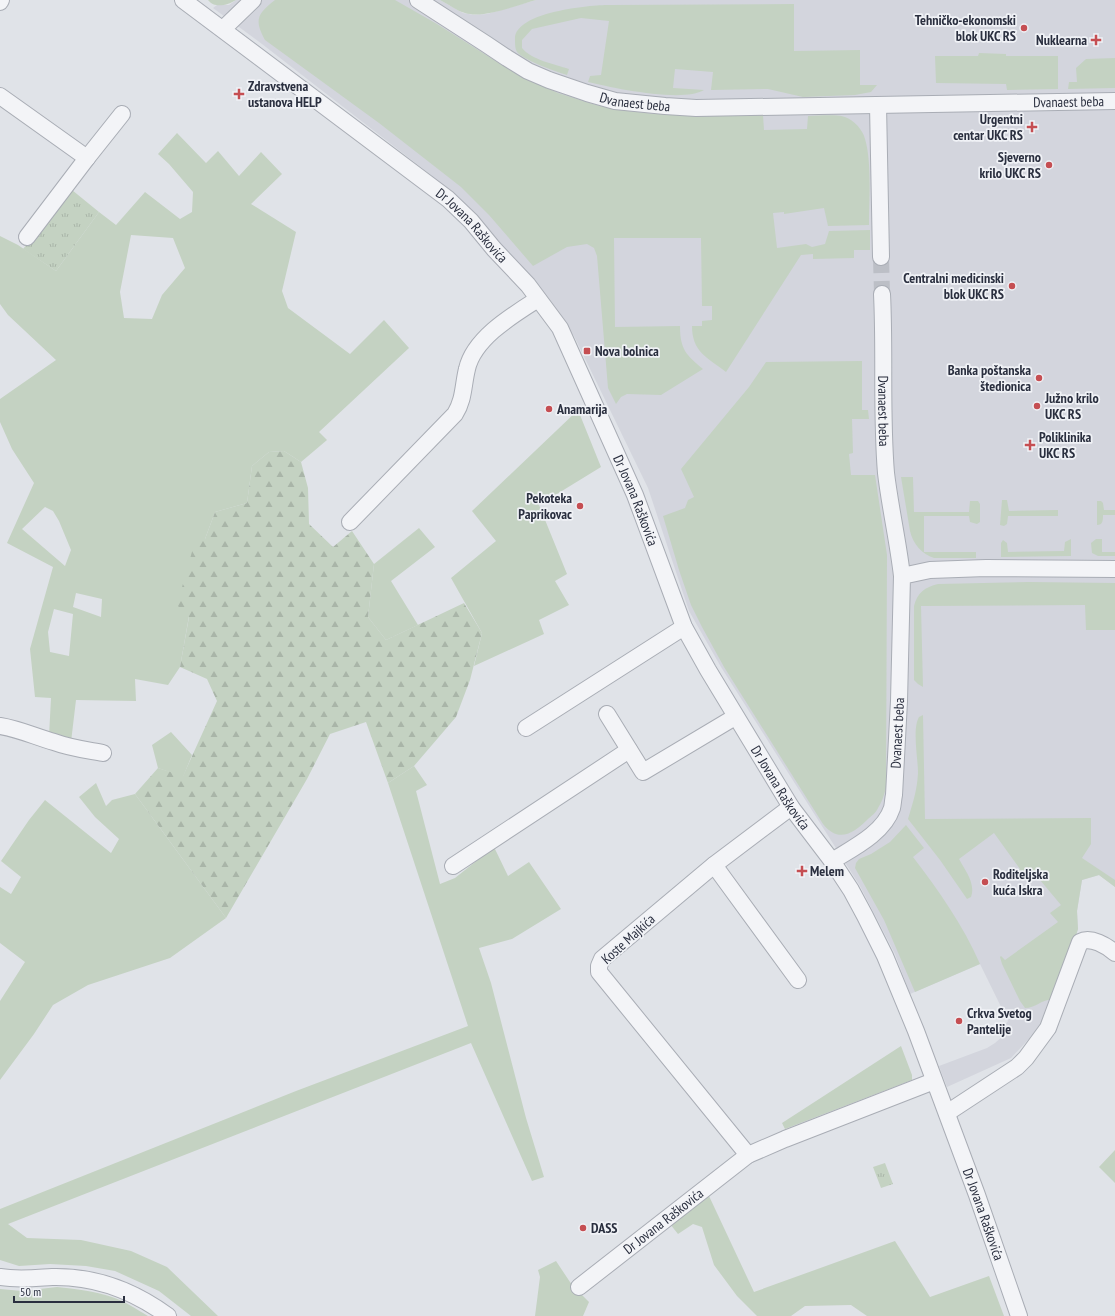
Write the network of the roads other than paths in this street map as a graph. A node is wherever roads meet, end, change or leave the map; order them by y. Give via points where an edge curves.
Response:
1 (183, 0) edge
2 (253, 0) edge
3 (418, 0) edge
4 (223, 29) junction
5 (0, 96) edge
6 (1115, 101) edge
7 (878, 105) junction
8 (122, 114) dead end
9 (87, 158) junction
10 (27, 237) dead end
11 (881, 257) tunnel mouth
12 (882, 294) tunnel mouth
13 (538, 299) junction
14 (350, 522) dead end
15 (1115, 569) edge
16 (902, 576) junction
17 (684, 627) junction
18 (607, 714) dead end
19 (736, 717) junction
20 (0, 726) edge
21 (526, 728) dead end
22 (629, 750) junction
23 (103, 753) dead end
24 (791, 807) junction
25 (832, 861) junction
26 (714, 865) junction
27 (453, 866) dead end
28 (1115, 953) edge
29 (798, 980) dead end
30 (934, 1081) junction
31 (947, 1113) junction
32 (748, 1155) junction
33 (0, 1277) edge
34 (579, 1287) dead end
35 (168, 1316) edge
36 (1019, 1316) edge

1 - 4 street, Dr Jovana Raškovića
2 - 4 street
3 - 7 street, Dvanaest beba via 528,71 615,101 696,108
4 - 13 street, Dr Jovana Raškovića via 448,199
5 - 9 street
6 - 7 street, Dvanaest beba
7 - 11 street
8 - 9 street
9 - 10 street
12 - 16 street, Dvanaest beba via 886,475
13 - 14 street via 498,326 479,344 467,368 460,406 455,414
13 - 17 street, Dr Jovana Raškovića via 560,328 618,456
15 - 16 street via 986,568 930,570
16 - 25 street, Dvanaest beba via 892,808 871,835
17 - 19 street, Dr Jovana Raškovića
17 - 21 street
18 - 22 street
19 - 22 street via 643,772
19 - 24 street, Dr Jovana Raškovića
20 - 23 street via 70,747
22 - 27 street
24 - 25 street, Dr Jovana Raškovića
24 - 26 street, Koste Majkića
25 - 30 street, Dr Jovana Raškovića via 851,890 885,956
26 - 29 street
26 - 32 street, Koste Majkića via 602,959 599,969
28 - 31 street via 1093,941 1080,942 1048,1028 1026,1058 1017,1067
30 - 31 street, Dr Jovana Raškovića
30 - 32 street, Dr Jovana Raškovića
31 - 36 street, Dr Jovana Raškovića
32 - 34 street, Dr Jovana Raškovića
33 - 35 street via 89,1280 124,1290

